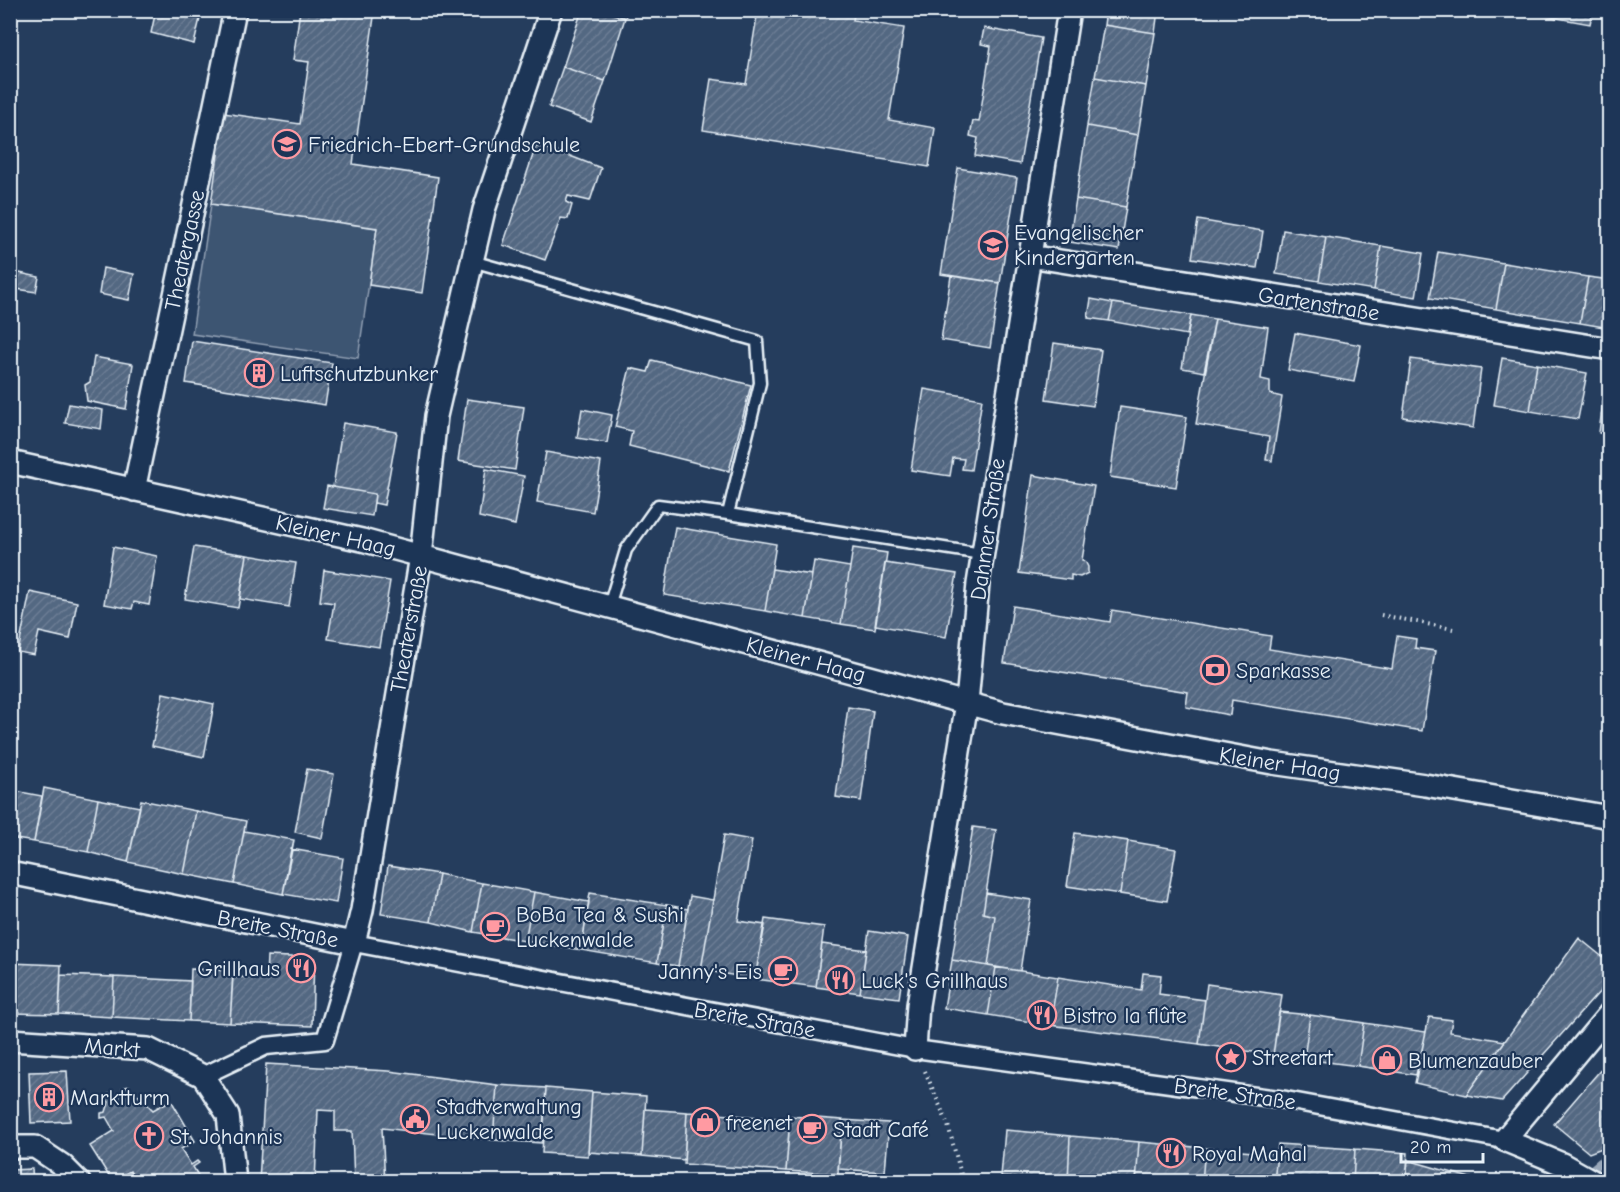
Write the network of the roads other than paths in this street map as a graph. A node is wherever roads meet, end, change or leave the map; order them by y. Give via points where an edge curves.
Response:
1 (235, 10) edge
2 (551, 10) edge
3 (1069, 10) edge
4 (1029, 256) junction
5 (472, 261) junction
6 (1610, 350) edge
7 (10, 462) edge
8 (134, 490) junction
9 (728, 514) junction
10 (982, 554) junction
11 (421, 556) junction
12 (609, 606) junction
13 (967, 702) junction
14 (1610, 817) edge
15 (10, 873) edge
16 (354, 943) junction
17 (1610, 1013) edge
18 (10, 1040) edge
19 (915, 1048) junction
20 (203, 1076) junction
21 (1504, 1140) junction
22 (10, 1148) edge
23 (79, 1182) edge
24 (235, 1182) edge
25 (1594, 1182) edge

1 - 8 street, Theatergasse
2 - 5 street, Theaterstraße via 484,210
3 - 4 street, Dahmer Straße
4 - 6 street, Gartenstraße
4 - 10 street, Dahmer Straße
5 - 9 lane via 757,341 760,383
5 - 11 street, Theaterstraße via 435,416
7 - 8 street, Kleiner Haag
8 - 11 street, Kleiner Haag
9 - 10 lane
9 - 12 lane via 658,505 626,550
10 - 13 street, Dahmer Straße
11 - 12 street, Kleiner Haag
11 - 16 street, Theaterstraße
12 - 13 street, Kleiner Haag
13 - 14 street, Kleiner Haag via 1003,713 1261,761
13 - 19 street, Dahmer Straße via 918,1005
15 - 16 street, Breite Straße
16 - 19 street, Breite Straße
16 - 20 street, Theaterstraße via 325,1040 266,1046
17 - 21 street
18 - 20 street, Markt via 148,1049
19 - 21 street, Breite Straße via 1286,1100
20 - 24 street via 228,1115
21 - 25 street
22 - 23 street via 35,1147

